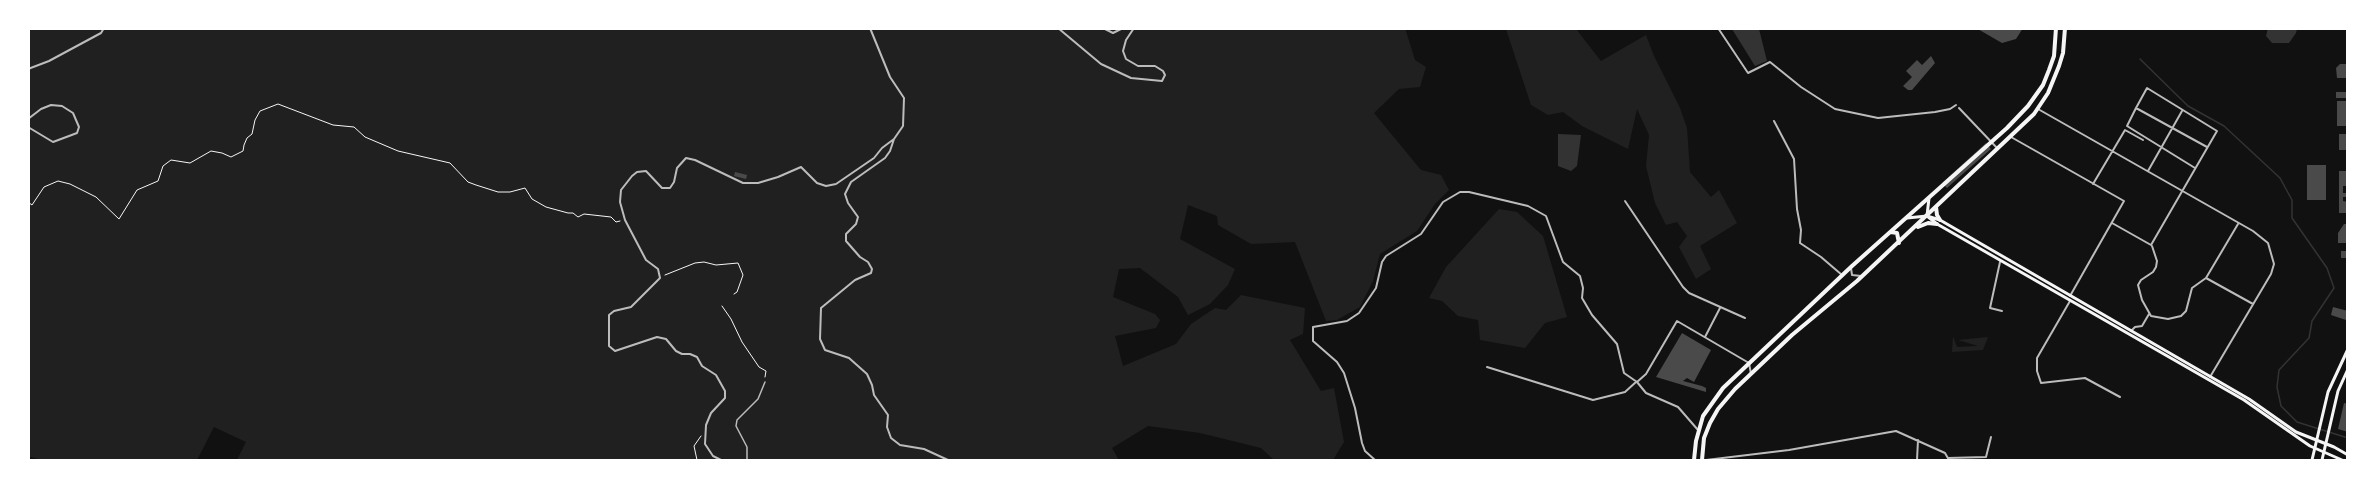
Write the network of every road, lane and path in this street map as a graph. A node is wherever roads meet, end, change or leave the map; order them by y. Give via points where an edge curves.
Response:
1 (104, 28) edge
2 (870, 28) edge
3 (1058, 28) edge
4 (1103, 28) edge
5 (1123, 28) edge
6 (1134, 28) edge
7 (1718, 28) edge
8 (2056, 28) edge
9 (2065, 28) edge
10 (28, 69) edge
11 (2136, 108) junction
12 (2038, 109) junction
13 (2183, 110) junction
14 (28, 119) edge
15 (1773, 120) dead end
16 (28, 128) edge
17 (2173, 128) junction
18 (2011, 137) junction
19 (894, 139) junction
20 (2143, 140) dead end
21 (1991, 142) junction
22 (2162, 147) junction
23 (2207, 147) junction
24 (1998, 149) junction
25 (2113, 151) junction
26 (2195, 168) junction
27 (2148, 171) junction
28 (2093, 183) junction
29 (1939, 188) junction
30 (2182, 190) junction
31 (1929, 196) junction
32 (1946, 198) junction
33 (1625, 201) dead end
34 (28, 202) edge
35 (1936, 207) junction
36 (1928, 216) junction
37 (625, 220) junction
38 (1901, 222) junction
39 (1939, 222) junction
40 (2112, 223) junction
41 (2239, 223) junction
42 (1912, 230) junction
43 (1890, 232) junction
44 (1899, 243) junction
45 (2151, 245) junction
46 (2000, 260) junction
47 (1852, 266) junction
48 (1842, 275) junction
49 (1863, 276) junction
50 (660, 278) junction
51 (2206, 278) junction
52 (734, 294) dead end
53 (2070, 298) junction
54 (2253, 304) junction
55 (722, 306) dead end
56 (1721, 307) junction
57 (2002, 311) dead end
58 (2149, 314) junction
59 (1745, 318) dead end
60 (2131, 331) junction
61 (1705, 338) junction
62 (2348, 349) edge
63 (1749, 363) junction
64 (1487, 367) dead end
65 (2348, 369) edge
66 (1751, 374) junction
67 (2210, 377) junction
68 (765, 382) joint
69 (1637, 382) junction
70 (2120, 397) dead end
71 (1698, 430) junction
72 (705, 433) junction
73 (1991, 436) dead end
74 (1918, 440) junction
75 (2316, 441) junction
76 (2326, 444) junction
77 (2315, 448) junction
78 (2324, 451) junction
79 (2348, 455) edge
80 (1986, 457) junction
81 (1948, 459) edge
82 (697, 460) edge
83 (721, 460) edge
84 (747, 460) edge
85 (948, 460) edge
86 (1375, 460) edge
87 (1694, 460) edge
88 (1704, 460) edge
89 (1917, 460) edge
90 (1989, 460) edge
91 (2312, 460) edge
92 (2322, 460) edge
93 (2342, 460) edge

1 - 10 street via 49,62
2 - 19 street via 890,77 904,98 903,126
3 - 6 street via 1101,64 1131,78 1162,81 1165,75 1155,66 1138,66 1126,59 1123,51
4 - 5 street via 1113,33
7 - 21 street via 1748,74 1770,62 1835,109 1878,118 1957,106
8 - 21 highway via 2054,56 2043,85 2019,116
9 - 12 highway via 2060,66
11 - 13 street via 2148,88
11 - 17 street
11 - 22 street via 2127,126
12 - 18 highway
12 - 25 street
13 - 17 street
13 - 23 street via 2217,130
14 - 16 street via 51,105 62,106 73,113 79,127 77,133 53,142
15 - 48 street via 1794,159 1800,243
17 - 22 street
17 - 23 street
18 - 24 highway
18 - 28 street
19 - 37 street via 874,158 836,184 826,186 816,183 801,167 758,183 743,183 686,158 676,168 675,182 670,188 662,188 646,171 637,172 621,190
19 - 85 street via 885,158 851,182 845,194 858,217 846,234 846,242 872,269 821,308 820,339 825,350 849,358 867,374 874,395 888,415 891,438 900,446 924,449
20 - 25 street via 2125,130
21 - 24 street
21 - 29 highway
22 - 26 street
22 - 27 street
23 - 26 street
24 - 32 highway
25 - 27 street
25 - 28 street
26 - 30 street
27 - 30 street
28 - 40 street via 2124,201
29 - 31 highway
29 - 32 highway via 1940,195
30 - 41 street
30 - 45 street
31 - 36 main road
31 - 38 highway
32 - 35 highway
33 - 56 street via 1683,287
34 - 37 path via 32,205 44,187 58,181 96,197 119,219 136,190 158,182 163,166 171,160 190,163 211,151 231,158 243,151 261,111 278,104 333,125 354,127 398,151 450,163 476,185 498,192 525,188 532,199 546,207 578,217 584,214 611,217 616,222
35 - 36 highway
35 - 39 highway
36 - 38 main road via 1913,216
36 - 39 main road
36 - 42 highway
37 - 50 street
38 - 43 highway
39 - 42 highway
39 - 46 main road
39 - 53 main road
40 - 45 street
40 - 53 street
41 - 51 street
41 - 54 street via 2262,237 2273,257 2271,274
42 - 44 highway
43 - 44 highway via 1897,233
43 - 47 highway
44 - 49 highway
45 - 58 street via 2156,267 2138,285
46 - 53 main road
46 - 57 street via 1990,308
47 - 48 highway
47 - 49 street via 1852,275
48 - 63 highway
49 - 66 highway
50 - 52 path via 695,263 738,263 743,275
50 - 72 street via 632,307 609,315 609,346 615,351 657,337 666,339 682,354 697,357 702,366 716,375 725,391 725,398 711,413
51 - 54 street
51 - 58 street via 2192,288 2181,316 2160,319
53 - 60 main road
53 - 70 street via 2037,358 2041,383 2085,378
53 - 77 main road via 2251,405
54 - 67 street
55 - 68 path via 742,342 766,371
56 - 59 street
56 - 61 street
58 - 60 street via 2142,326
60 - 67 main road
61 - 63 street
61 - 69 street via 1677,321 1646,374
62 - 75 main road via 2331,384
63 - 66 street
63 - 71 highway via 1712,402
64 - 69 street via 1593,400 1625,392
65 - 76 main road via 2338,391
66 - 88 highway via 1712,419 1704,438
67 - 75 main road
68 - 84 street via 758,399 737,420 736,426 747,447
69 - 71 street via 1646,393 1678,407
69 - 86 street via 1624,374 1617,344 1592,315 1582,298 1580,276 1563,261 1549,223 1538,210 1469,192 1453,194 1440,205 1421,234 1384,259 1376,288 1364,308 1347,321 1312,327 1313,341 1344,373 1362,443
71 - 87 highway
72 - 82 path via 694,446
72 - 83 street via 705,444
73 - 80 street
74 - 81 street via 1945,453
74 - 88 street via 1896,431
74 - 89 street
75 - 76 main road
75 - 77 main road
76 - 78 main road
76 - 79 main road
77 - 78 main road
77 - 91 main road
78 - 92 main road
78 - 93 main road
80 - 81 street
80 - 90 street

